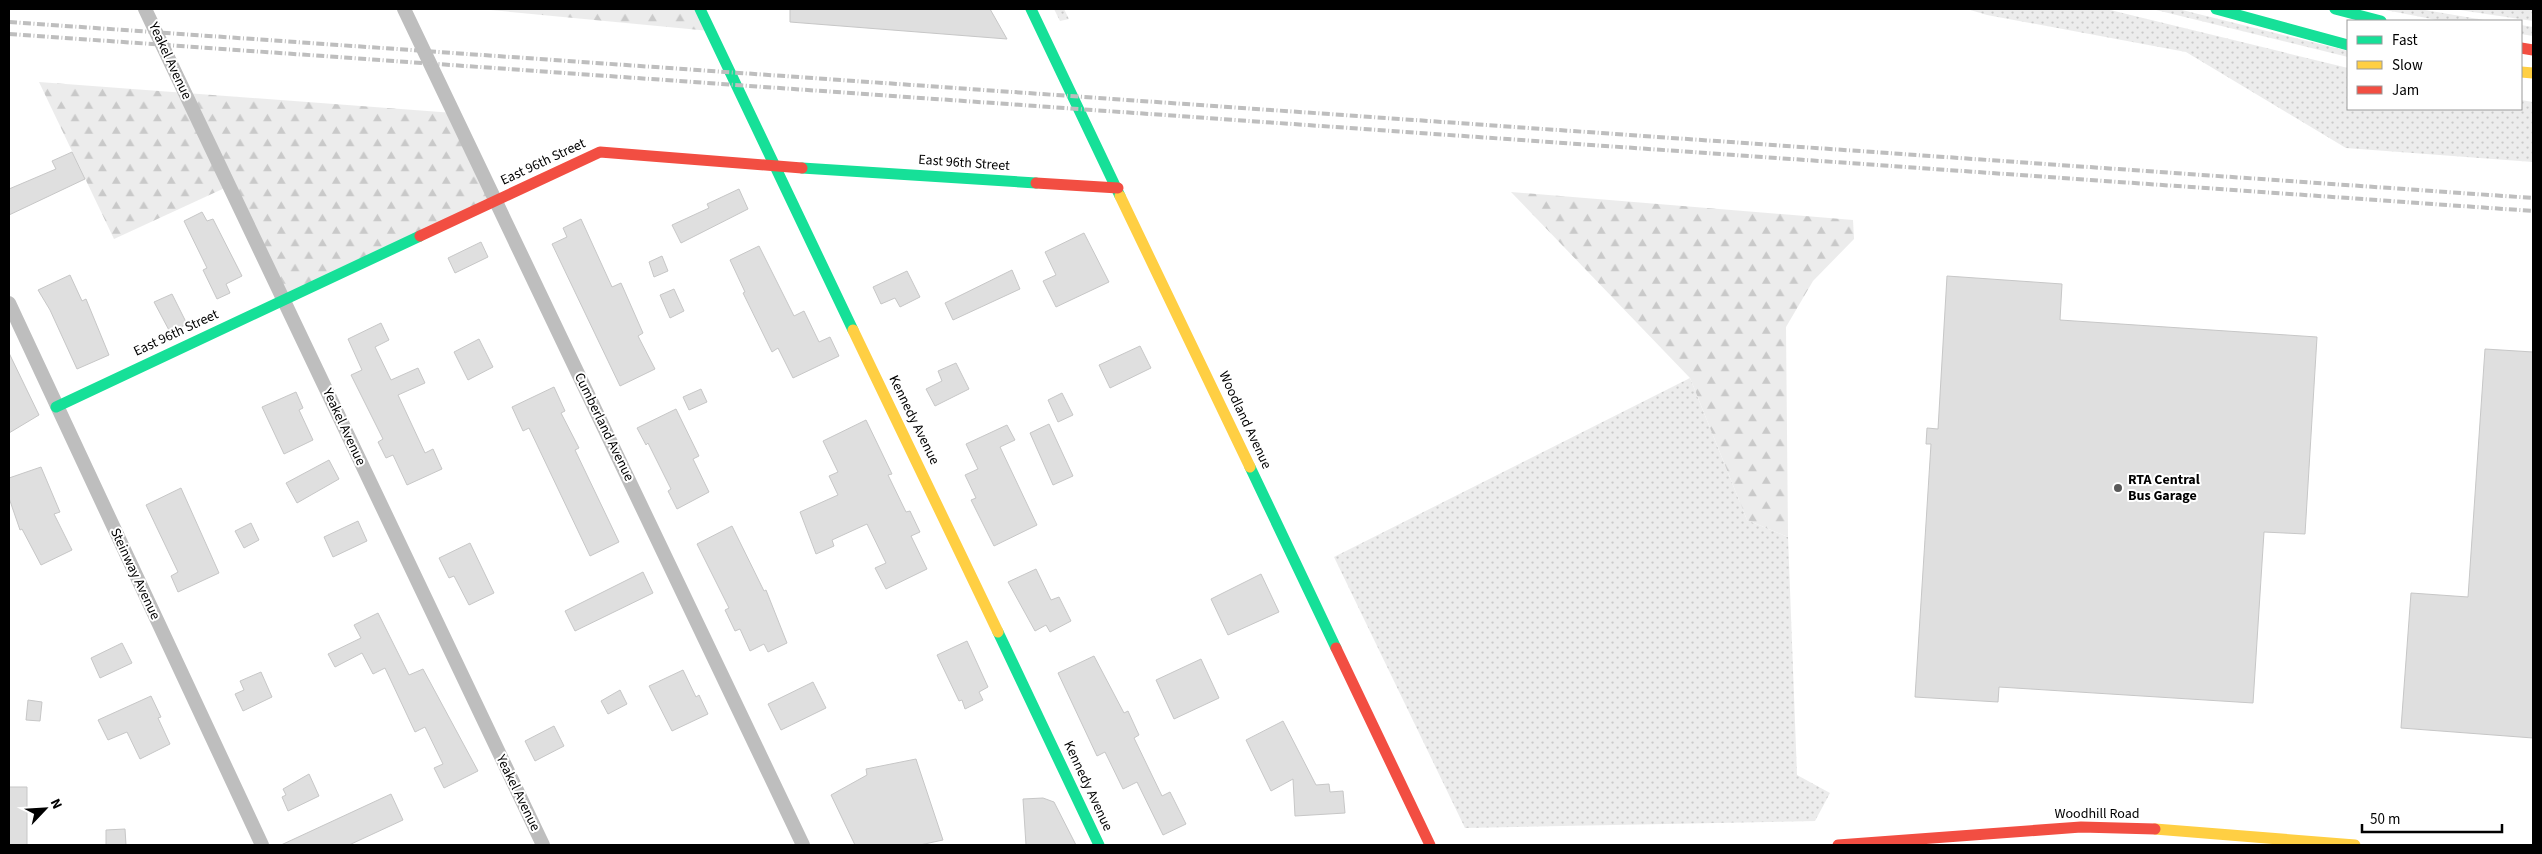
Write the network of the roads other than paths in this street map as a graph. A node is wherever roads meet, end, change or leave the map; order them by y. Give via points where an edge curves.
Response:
1 (145, 9) edge
2 (404, 9) edge
3 (700, 9) edge
4 (1031, 9) edge
5 (2216, 9) edge
6 (2335, 9) edge
7 (2377, 20) edge
8 (2347, 45) edge
9 (774, 166) junction
10 (1118, 188) junction
11 (496, 201) junction
12 (283, 299) junction
13 (9, 303) edge
14 (56, 406) junction
15 (262, 845) edge
16 (543, 845) edge
17 (804, 845) edge
18 (1099, 845) edge
19 (1430, 845) edge
20 (1838, 845) edge
21 (2355, 845) edge

1 - 12 street, Yeakel Avenue
2 - 11 street, Cumberland Avenue
3 - 9 street, Kennedy Avenue
4 - 10 street, Woodland Avenue
5 - 8 street
6 - 7 street
9 - 10 street, East 96th Street
9 - 11 street, East 96th Street via 600,152
9 - 18 street, Kennedy Avenue
10 - 19 street, Woodland Avenue
11 - 12 street, East 96th Street
11 - 17 street, Cumberland Avenue
12 - 14 street, East 96th Street
12 - 16 street, Yeakel Avenue
13 - 14 street, Steinway Avenue
14 - 15 street, Steinway Avenue
20 - 21 street, Woodhill Road via 2081,827 2138,828

